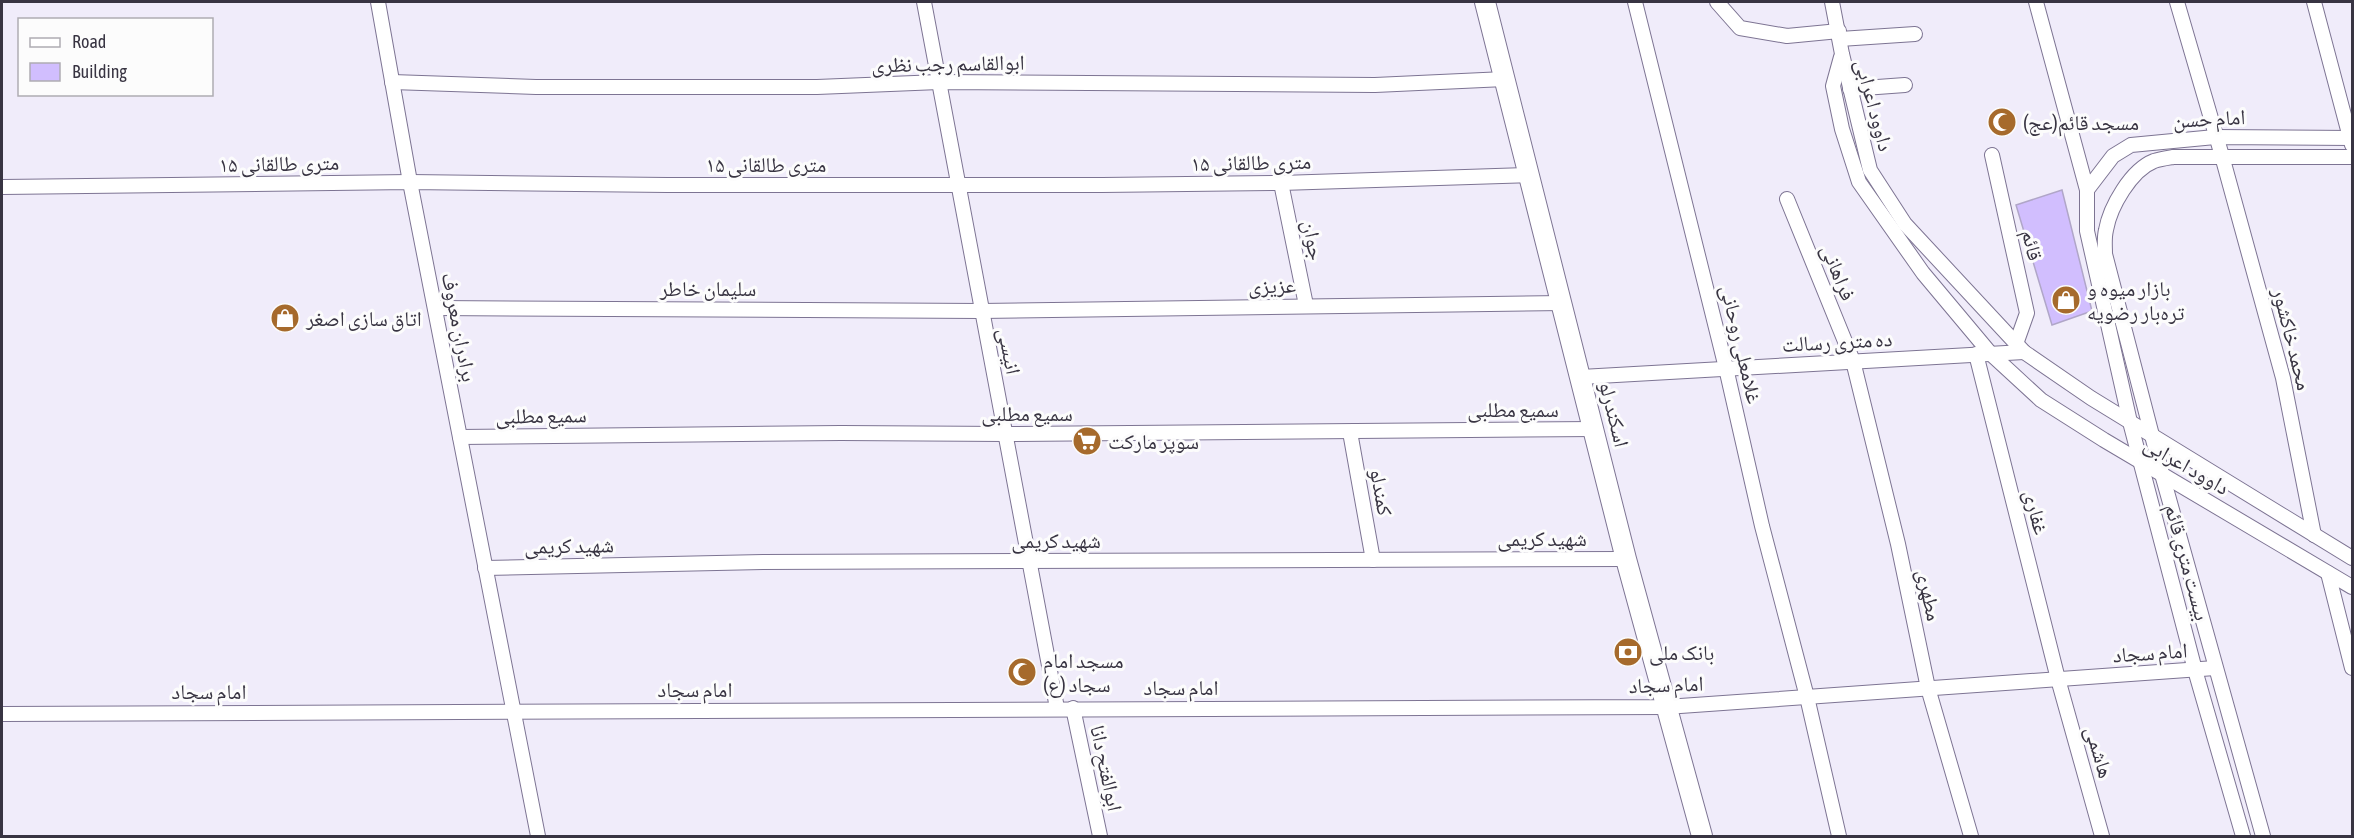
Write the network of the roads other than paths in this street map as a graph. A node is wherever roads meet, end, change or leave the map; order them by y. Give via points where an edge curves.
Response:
1 (378, 2) edge
2 (924, 2) edge
3 (1485, 2) edge
4 (1635, 2) edge
5 (1717, 2) edge
6 (1832, 2) edge
7 (2036, 2) edge
8 (2177, 2) edge
9 (2314, 2) edge
10 (1915, 34) dead end
11 (1839, 35) junction
12 (1842, 54) junction
13 (1505, 80) junction
14 (392, 82) junction
15 (939, 82) junction
16 (1905, 85) dead end
17 (1850, 89) junction
18 (2215, 137) junction
19 (2352, 141) edge
20 (1992, 155) dead end
21 (2222, 156) junction
22 (2352, 157) edge
23 (1530, 175) junction
24 (410, 182) junction
25 (1281, 183) junction
26 (957, 185) junction
27 (2, 187) edge
28 (2087, 190) junction
29 (1787, 199) dead end
30 (2115, 204) joint
31 (1563, 303) junction
32 (1306, 305) junction
33 (435, 308) junction
34 (981, 311) junction
35 (2020, 348) junction
36 (1990, 353) junction
37 (1976, 354) junction
38 (1853, 361) junction
39 (1726, 368) junction
40 (1581, 376) junction
41 (2130, 422) junction
42 (1595, 429) junction
43 (1350, 432) junction
44 (1005, 434) junction
45 (2152, 435) junction
46 (460, 437) junction
47 (2140, 462) junction
48 (2162, 474) junction
49 (2314, 535) junction
50 (2352, 558) edge
51 (1626, 559) junction
52 (1373, 560) junction
53 (1029, 561) junction
54 (485, 567) junction
55 (2328, 573) junction
56 (2352, 587) edge
57 (2352, 668) edge
58 (2215, 669) junction
59 (2195, 670) junction
60 (2058, 679) junction
61 (1928, 688) junction
62 (1807, 697) junction
63 (1666, 707) junction
64 (1057, 708) junction
65 (1073, 708) junction
66 (513, 710) junction
67 (2, 714) edge
68 (538, 837) edge
69 (1100, 837) edge
70 (1702, 837) edge
71 (1839, 837) edge
72 (1971, 837) edge
73 (2102, 837) edge
74 (2243, 837) edge
75 (2262, 837) edge

1 - 14 street, برادران معروف
2 - 15 street, انیسی
3 - 13 main road, اسکندرلو
4 - 39 street, غلامعلی روحانی
5 - 11 street via 1740,28 1787,36
6 - 11 street
7 - 28 street, بیست متری قائم
8 - 18 street, محمد خاکشور
9 - 19 street
10 - 11 street
11 - 12 street
12 - 17 street, داوود اعرابی
12 - 36 street, داوود اعرابی via 1833,86 1859,182 1923,273
13 - 15 street, ابوالقاسم رجب نظری via 1375,86
13 - 23 main road, اسکندرلو
14 - 15 street, ابوالقاسم رجب نظری via 536,87 817,87
14 - 24 street, برادران معروف
15 - 26 street, انیسی
16 - 17 street
17 - 35 street, داوود اعرابی via 1870,171 1905,224
18 - 19 street, امام حسن
18 - 21 street, محمد خاکشور
18 - 28 street, امام حسن via 2131,145 2113,156
20 - 35 street, قائم via 2027,313
21 - 22 street, امام حسن
21 - 30 street, امام حسن via 2173,157 2152,162 2137,173
21 - 49 street, محمد خاکشور via 2283,378
23 - 25 street, ۱۵ متری طالقانی
23 - 31 main road, اسکندرلو
24 - 26 street, ۱۵ متری طالقانی
24 - 27 street, ۱۵ متری طالقانی
24 - 33 street, برادران معروف
25 - 26 street, ۱۵ متری طالقانی
25 - 32 street, جوان
26 - 34 street, انیسی
28 - 41 street, بیست متری قائم via 2087,231
29 - 38 street, فراهانی
30 - 45 street, بیست متری قائم via 2105,233 2105,254
31 - 32 street, عزیزی
31 - 40 main road, اسکندرلو
32 - 34 street, عزیزی
33 - 34 street, سلیمان خاطر
33 - 46 street, برادران معروف
34 - 44 street, انیسی
35 - 36 street, ده متری رسالت
35 - 41 street, داوود اعرابی
36 - 37 street, ده متری رسالت
36 - 47 street, داوود اعرابی via 2041,400
37 - 38 street, ده متری رسالت
37 - 60 street, غفاری
38 - 39 street, ده متری رسالت
38 - 61 street, مطهری
39 - 40 street, ده متری رسالت
39 - 62 street, غلامعلی روحانی
40 - 42 main road, اسکندرلو
41 - 45 street, داوود اعرابی
41 - 47 street, بیست متری قائم
42 - 43 street, سمیع مطلبی
42 - 51 main road, اسکندرلو
43 - 44 street, سمیع مطلبی
43 - 52 street, کمندلو
44 - 46 street, سمیع مطلبی
44 - 53 street, انیسی
45 - 48 street, بیست متری قائم
45 - 49 street, داوود اعرابی
46 - 54 street, برادران معروف
47 - 48 street, داوود اعرابی
47 - 59 street, بیست متری قائم
48 - 55 street, داوود اعرابی
48 - 58 street, بیست متری قائم
49 - 50 street, داوود اعرابی
51 - 52 street, شهید کریمی
51 - 63 main road, اسکندرلو
52 - 53 street, شهید کریمی
53 - 54 street, شهید کریمی
53 - 64 street, انیسی
54 - 66 street, برادران معروف
55 - 56 street, داوود اعرابی
55 - 57 street
58 - 59 street, امام سجاد
58 - 75 street, بیست متری قائم
59 - 60 street, امام سجاد
59 - 74 street, بیست متری قائم
60 - 61 street, امام سجاد
60 - 73 street, هاشمی
61 - 62 street, امام سجاد
61 - 72 street, مطهری
62 - 63 street, امام سجاد
62 - 71 street, غلامعلی روحانی
63 - 65 street, امام سجاد
63 - 70 main road, اسکندرلو
64 - 65 street, امام سجاد
64 - 66 street, امام سجاد
65 - 69 street, ابوالفتح دانا
66 - 67 street, امام سجاد
66 - 68 street, برادران معروف

